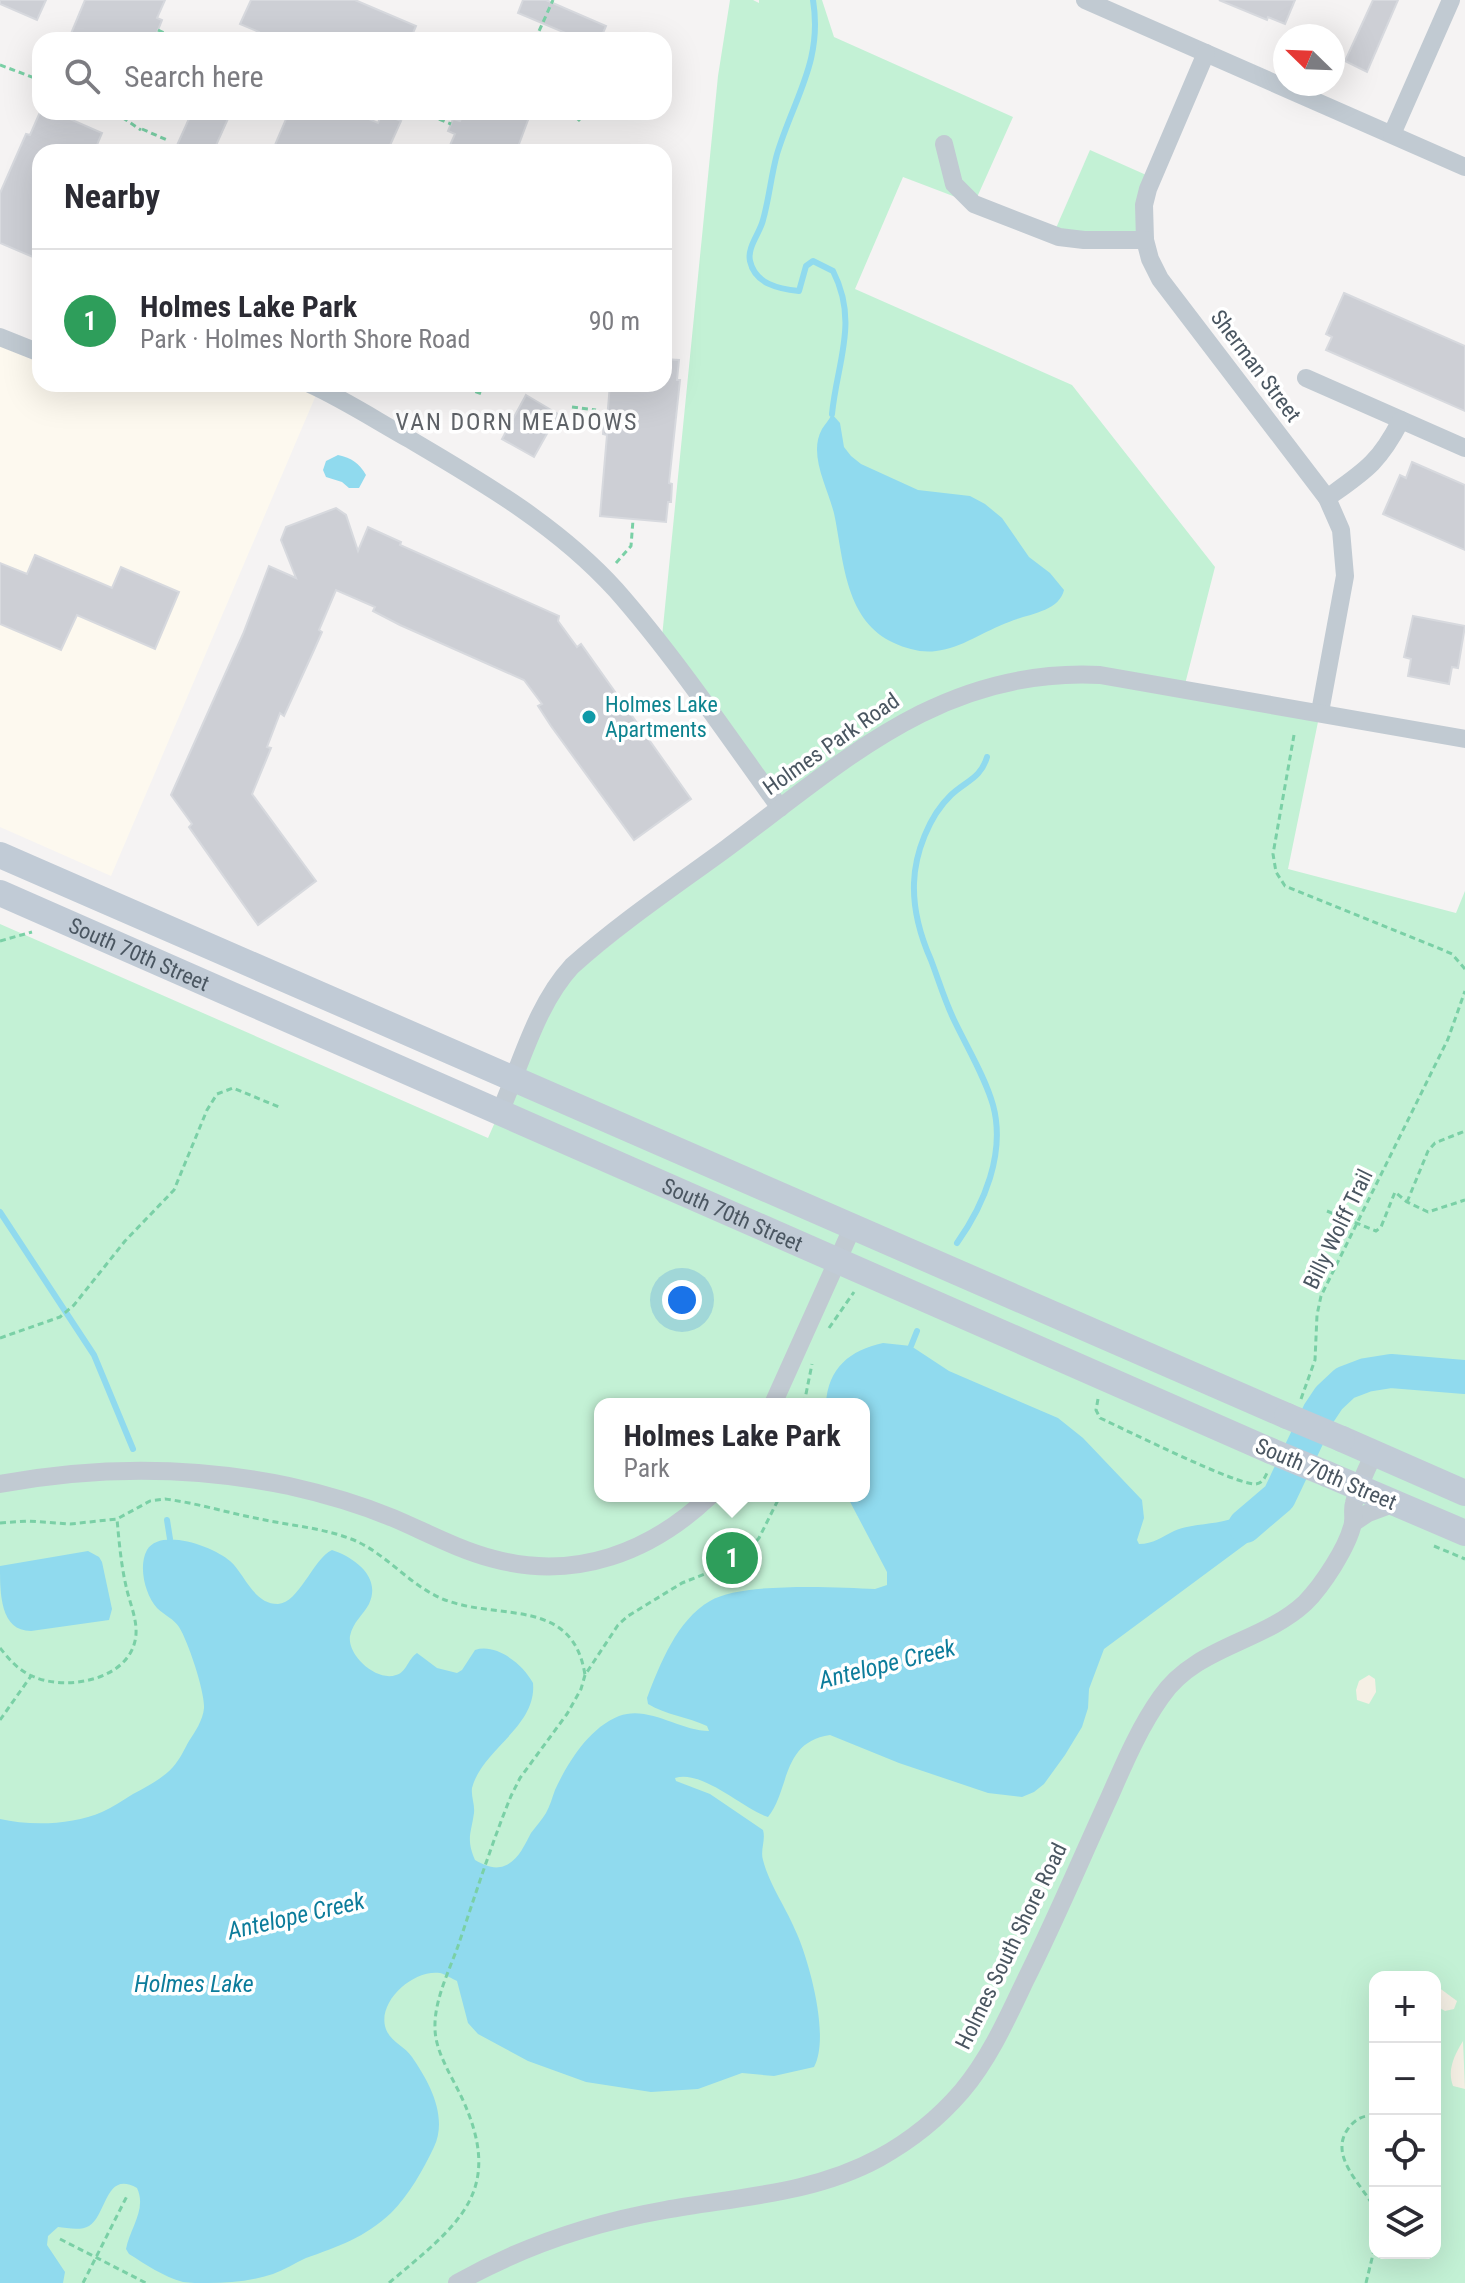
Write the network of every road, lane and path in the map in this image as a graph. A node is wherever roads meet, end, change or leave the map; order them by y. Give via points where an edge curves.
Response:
1 (553, 0) edge
2 (1085, 0) edge
3 (1451, 0) edge
4 (158, 30) dead end
5 (162, 32) edge
6 (539, 32) edge
7 (1206, 53) junction
8 (0, 65) edge
9 (32, 77) edge
10 (127, 120) edge
11 (441, 120) edge
12 (451, 124) dead end
13 (1392, 134) junction
14 (167, 140) dead end
15 (944, 144) dead end
16 (1465, 167) edge
17 (1145, 240) junction
18 (0, 337) edge
19 (32, 350) edge
20 (1306, 378) dead end
21 (324, 392) edge
22 (477, 392) edge
23 (482, 394) dead end
24 (572, 407) dead end
25 (596, 410) dead end
26 (1401, 420) junction
27 (594, 426) dead end
28 (603, 427) dead end
29 (1465, 448) edge
30 (1327, 498) junction
31 (633, 520) dead end
32 (616, 563) dead end
33 (1320, 712) junction
34 (1294, 735) dead end
35 (1465, 739) edge
36 (780, 808) junction
37 (0, 855) edge
38 (0, 893) edge
39 (35, 932) dead end
40 (0, 941) edge
41 (1465, 969) edge
42 (1465, 991) edge
43 (514, 1079) junction
44 (279, 1107) dead end
45 (500, 1112) junction
46 (1465, 1131) edge
47 (1465, 1200) edge
48 (1407, 1202) junction
49 (1327, 1211) dead end
50 (1356, 1225) junction
51 (853, 1226) junction
52 (838, 1260) junction
53 (854, 1292) dead end
54 (828, 1329) dead end
55 (0, 1338) edge
56 (812, 1363) dead end
57 (776, 1398) edge
58 (805, 1398) edge
59 (1098, 1399) dead end
60 (1293, 1409) junction
61 (1374, 1453) junction
62 (1271, 1458) junction
63 (0, 1484) edge
64 (1359, 1488) junction
65 (1465, 1493) edge
66 (703, 1502) edge
67 (777, 1502) edge
68 (1395, 1503) junction
69 (117, 1519) junction
70 (0, 1523) edge
71 (1353, 1523) junction
72 (1465, 1533) edge
73 (0, 1648) edge
74 (585, 1675) junction
75 (31, 1676) junction
76 (0, 1720) edge
77 (1369, 2115) edge
78 (128, 2194) dead end
79 (1369, 2200) edge
80 (60, 2239) dead end
81 (96, 2257) junction
82 (1372, 2259) edge
83 (83, 2283) edge
84 (146, 2283) edge
85 (389, 2283) edge
86 (457, 2283) edge
87 (1366, 2283) edge

1 - 6 path
2 - 7 street
3 - 13 street
4 - 5 path
7 - 13 street
7 - 17 street, Sherman Street via 1148,189
8 - 9 path
10 - 14 path
11 - 12 path
13 - 16 street
15 - 17 street via 954,184 974,204 1059,237
17 - 30 street, Sherman Street via 1160,279
18 - 19 street
20 - 26 street
21 - 36 street via 490,486 578,553 661,647
22 - 23 path
24 - 25 path
26 - 29 street
26 - 30 street via 1373,464
27 - 28 path
30 - 33 street, Sherman Street via 1341,530 1345,576
31 - 32 path via 631,546
33 - 35 street, Holmes Park Road
33 - 36 street, Holmes Park Road via 1100,675 1006,681 961,694 889,730
34 - 41 path via 1273,854 1285,886 1452,954
36 - 43 street, Holmes Park Road via 572,966 547,1001
37 - 43 main road, South 70th Street
38 - 45 main road, South 70th Street
39 - 40 path
42 - 50 path, Billy Wolff Trail via 1448,1039
43 - 45 street, Holmes Park Road
43 - 51 main road, South 70th Street
44 - 55 path via 233,1088 217,1094 174,1190 74,1305 60,1317
45 - 52 main road, South 70th Street
46 - 48 path via 1428,1151
47 - 48 path via 1428,1212
48 - 50 path via 1395,1192 1381,1227 1376,1231
49 - 50 path
50 - 60 path, Billy Wolff Trail via 1321,1296 1315,1360
51 - 52 street
51 - 60 main road, South 70th Street
52 - 57 street
52 - 62 main road, South 70th Street
53 - 54 path
56 - 58 path
59 - 62 path via 1100,1418 1247,1483 1265,1479
60 - 61 main road, South 70th Street, bridge
61 - 64 street, Holmes South Shore Road
61 - 65 main road, South 70th Street
62 - 64 main road, South 70th Street, bridge
63 - 66 street via 111,1470 191,1471 249,1479 357,1504 467,1550 526,1565 589,1562 636,1549 672,1529
64 - 68 main road, South 70th Street
64 - 71 street, Holmes South Shore Road
67 - 74 path via 748,1553 682,1583 628,1616
68 - 71 street
68 - 72 main road, South 70th Street
69 - 70 path
69 - 74 path via 165,1499 340,1535 372,1550 447,1601 533,1616 555,1625 575,1642
69 - 75 path via 136,1631 128,1657 112,1670 78,1682
71 - 86 street, Holmes South Shore Road via 1327,1574 1304,1603 1193,1664 1161,1696 993,2045 963,2090 929,2124 876,2159 823,2181 635,2215 565,2234
73 - 75 path
74 - 85 path via 567,1714 520,1778 502,1819 443,1989 434,2030 472,2125 475,2193 451,2231
75 - 76 path
77 - 79 path via 1348,2128 1342,2151
78 - 81 path
80 - 81 path
81 - 83 path
81 - 84 path
82 - 87 path

